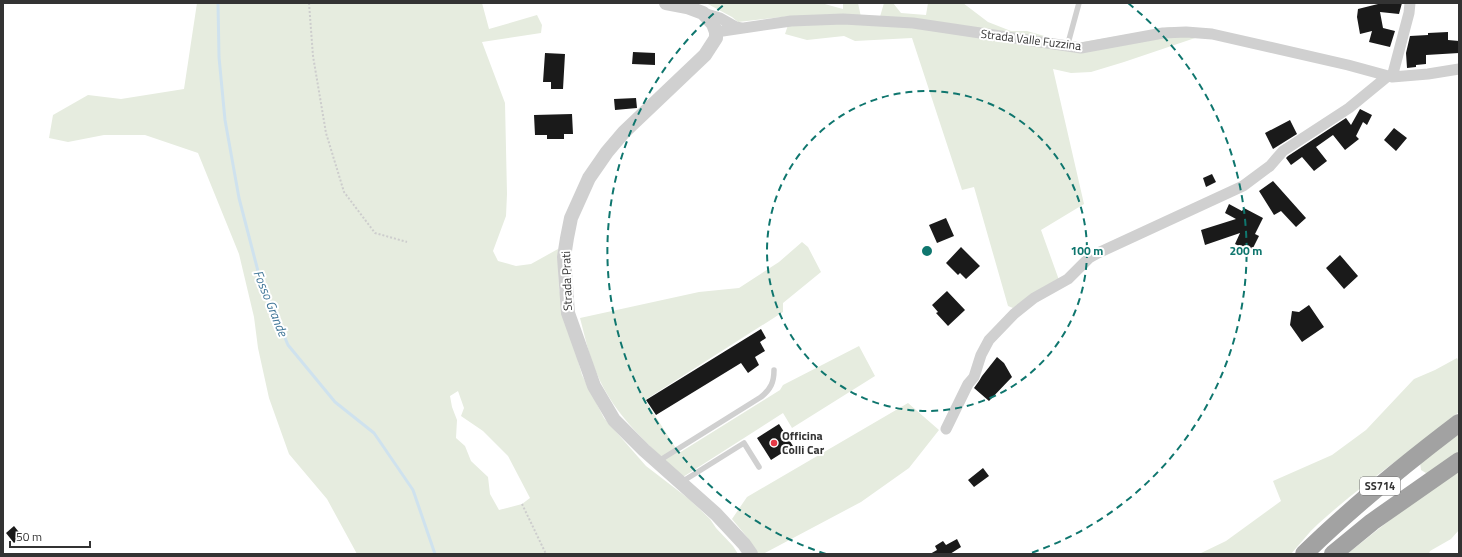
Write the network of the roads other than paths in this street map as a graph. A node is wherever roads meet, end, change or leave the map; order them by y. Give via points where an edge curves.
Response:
1 (666, 3) edge
2 (1079, 3) edge
3 (1410, 3) edge
4 (703, 13) junction
5 (742, 28) junction
6 (716, 32) junction
7 (1066, 47) junction
8 (704, 55) junction
9 (1459, 69) edge
10 (1390, 77) junction
11 (774, 370) dead end
12 (1459, 423) edge
13 (946, 429) dead end
14 (1459, 461) edge
15 (657, 462) junction
16 (759, 467) dead end
17 (680, 483) junction
18 (751, 554) edge
19 (1304, 554) edge
20 (1333, 554) edge

1 - 4 street
2 - 7 lane
3 - 10 street
4 - 5 street
4 - 6 street via 713,24
5 - 6 street, Strada Valle Fuzzina
5 - 7 street, Strada Valle Fuzzina via 791,21 843,19 913,23
5 - 8 street, Strada Valle Fuzzina
6 - 8 street, Strada Prati via 714,42
7 - 10 street, Strada Valle Fuzzina via 1081,48 1163,33 1212,34
8 - 15 street, Strada Prati via 624,132 607,152 589,178 571,218 564,257 568,313 594,386 614,420
9 - 10 street, Strada Valle Fuzzina
10 - 13 street via 1349,108 1283,151 1270,166 1244,186 1098,253 1089,258 1068,279 1034,298 989,340 974,376
11 - 15 lane via 774,380 762,397
12 - 19 highway, SS714 via 1408,462
14 - 20 highway, SS714 via 1372,522
15 - 17 street, Strada Prati
16 - 17 lane via 744,443
17 - 18 street, Strada Prati via 716,514

